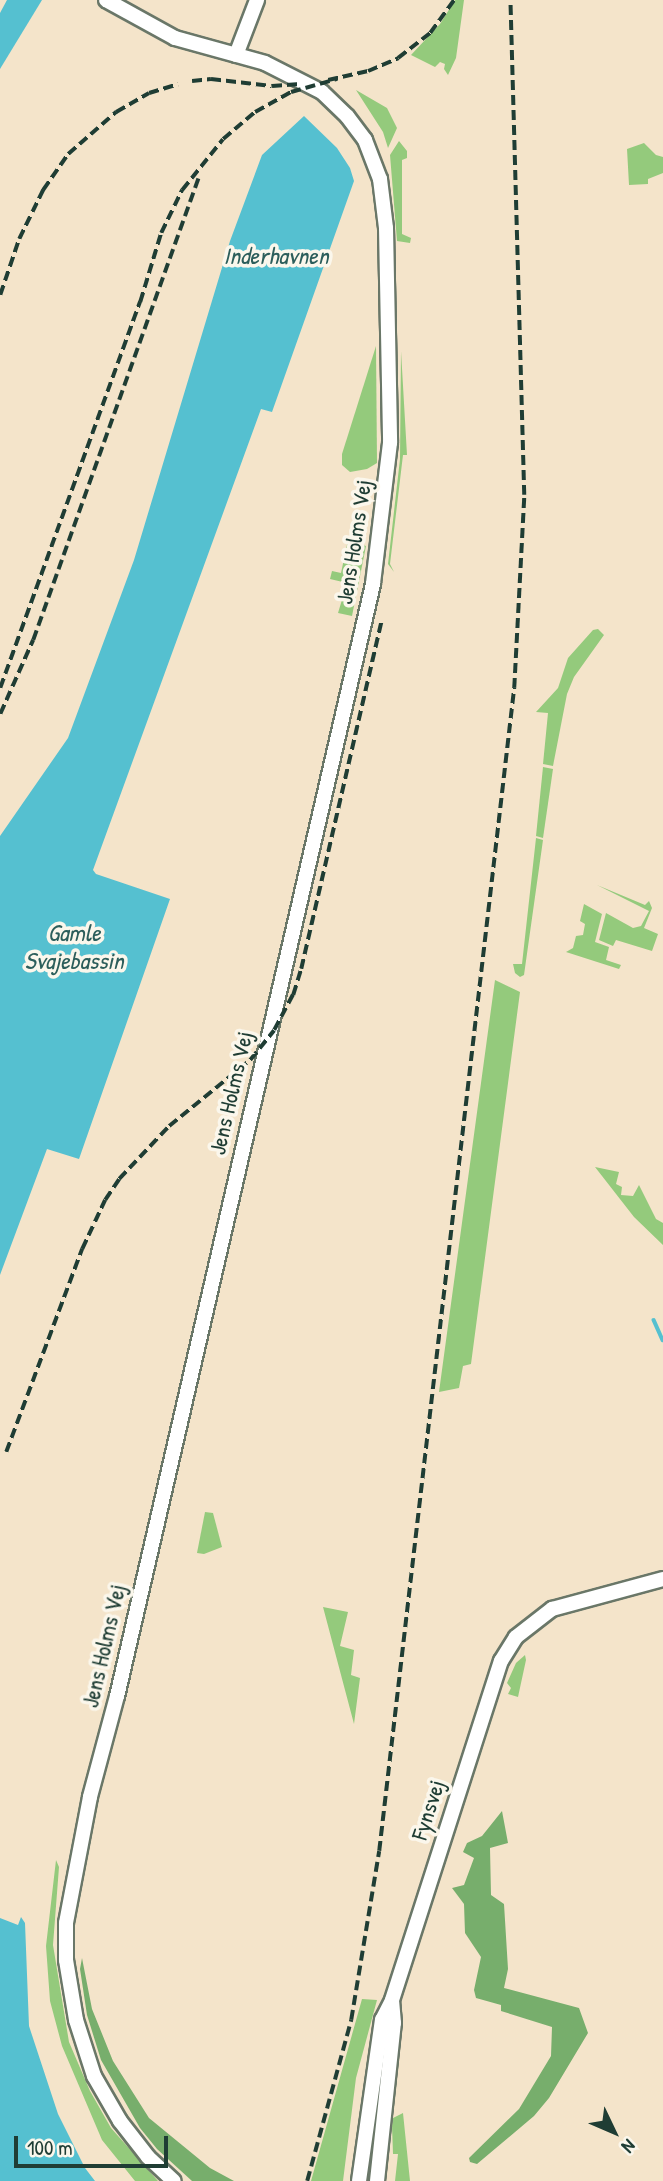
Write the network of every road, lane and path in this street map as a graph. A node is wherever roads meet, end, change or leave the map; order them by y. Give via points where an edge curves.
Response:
1 (106, 0) edge
2 (257, 0) edge
3 (236, 55) junction
4 (663, 1579) edge
5 (392, 2000) junction
6 (174, 2181) edge
7 (359, 2181) edge
8 (377, 2181) edge

1 - 3 main road, Jens Holms Vej via 175,38
2 - 3 main road
3 - 6 main road, Jens Holms Vej via 288,73 322,92 356,125 373,157 385,206 390,431 373,584 90,1797 66,1923 66,1960 76,2020 94,2076 127,2130
4 - 5 main road, Fynsvej via 562,1605 541,1615 516,1637 497,1673
5 - 7 main road, Fynsvej via 375,2053
5 - 8 main road, Fynsvej via 394,2023

